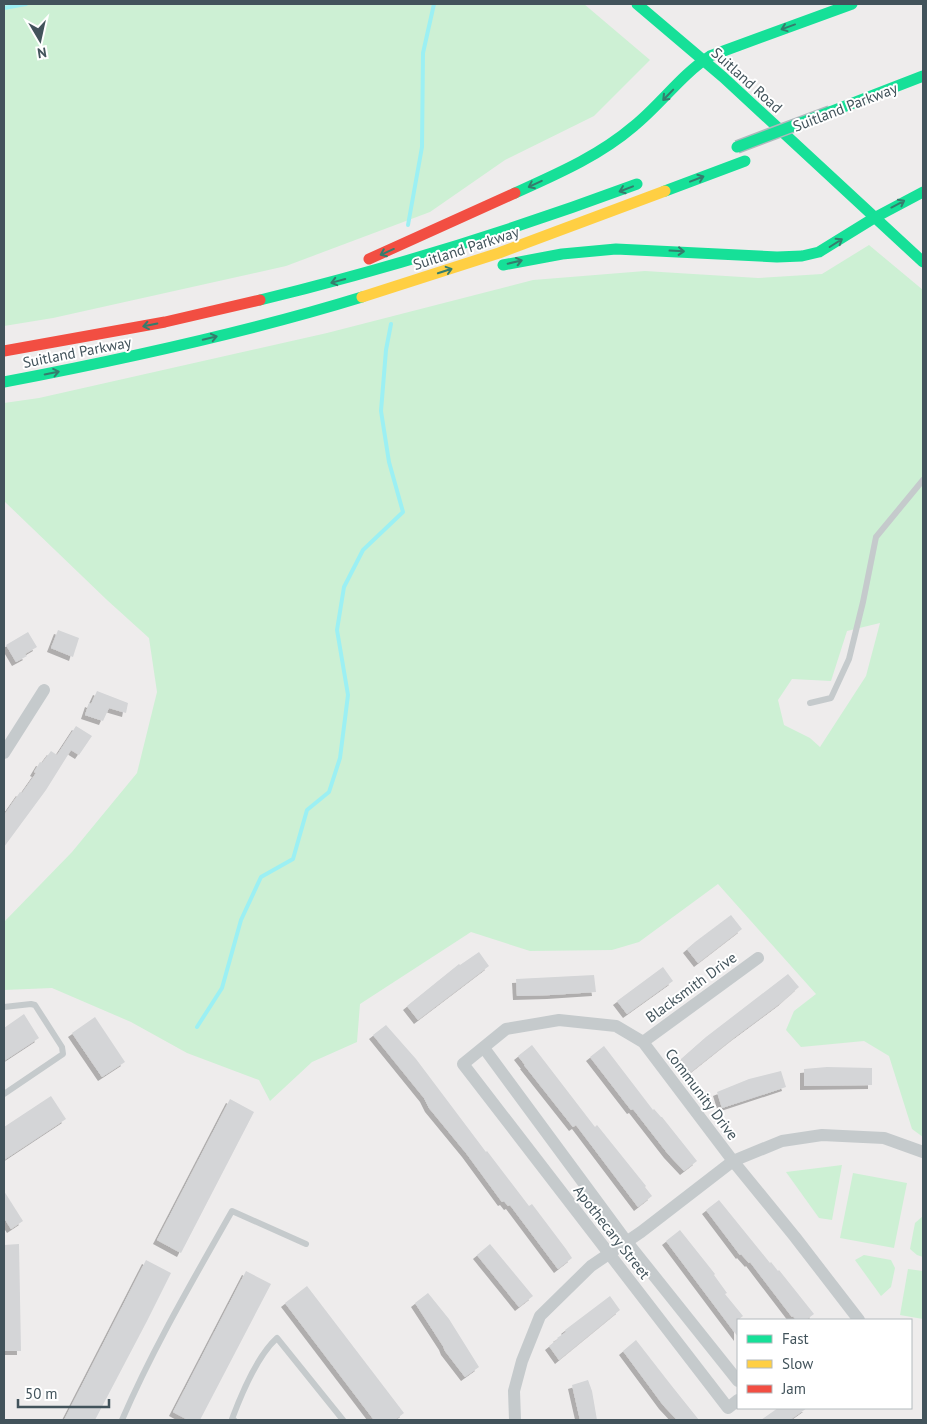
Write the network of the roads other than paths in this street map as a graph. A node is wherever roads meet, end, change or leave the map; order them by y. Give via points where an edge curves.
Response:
1 (636, 4) edge
2 (852, 4) edge
3 (703, 60) junction
4 (923, 76) edge
5 (809, 136) dead end
6 (781, 147) dead end
7 (733, 149) dead end
8 (750, 159) dead end
9 (649, 180) dead end
10 (923, 192) edge
11 (874, 218) junction
12 (923, 262) edge
13 (489, 269) dead end
14 (427, 288) dead end
15 (349, 301) junction
16 (232, 307) junction
17 (4, 351) edge
18 (4, 382) edge
19 (923, 480) edge
20 (44, 690) dead end
21 (810, 702) dead end
22 (4, 753) edge
23 (758, 958) dead end
24 (4, 1007) edge
25 (643, 1042) junction
26 (484, 1048) junction
27 (463, 1064) joint
28 (4, 1094) edge
29 (923, 1152) edge
30 (733, 1161) junction
31 (627, 1242) junction
32 (306, 1244) dead end
33 (609, 1254) junction
34 (858, 1319) edge
35 (737, 1380) edge
36 (737, 1401) edge
37 (122, 1420) edge
38 (232, 1420) edge
39 (342, 1420) edge
40 (515, 1420) edge

1 - 3 main road, Suitland Road
2 -> 3 main road
3 - 11 main road, Suitland Road
3 -> 16 main road via 631,130 581,163 373,258
4 - 7 main road, Suitland Parkway, bridge
5 - 6 main road, Suitland Parkway
15 -> 8 main road, Suitland Parkway via 529,242
9 -> 16 main road, Suitland Parkway via 453,248
11 -> 10 main road
11 - 12 main road, Suitland Road
13 -> 11 main road via 552,256 616,250 802,256 819,252
14 - 15 main road
18 -> 15 main road, Suitland Parkway via 174,347
16 -> 17 main road, Suitland Parkway
19 - 21 lane via 876,537 849,659 831,698
20 - 22 street
23 - 25 street, Blacksmith Drive
24 - 28 lane via 35,1005 62,1047 63,1054
25 - 26 street, Community Drive via 616,1026 559,1020 506,1029
25 - 30 street, Community Drive
26 - 27 street, Community Drive
26 - 31 street, Apothecary Street
27 - 33 street, Apothecary Street
29 - 30 street via 884,1138 822,1135 782,1141
30 - 31 street
30 - 34 street, Community Drive
31 - 33 street
31 - 35 street, Apothecary Street
32 - 37 lane via 232,1211 175,1311
33 - 36 street, Apothecary Street via 728,1408
33 - 40 street via 590,1266 540,1316 514,1391
38 - 39 lane via 268,1346 277,1338

